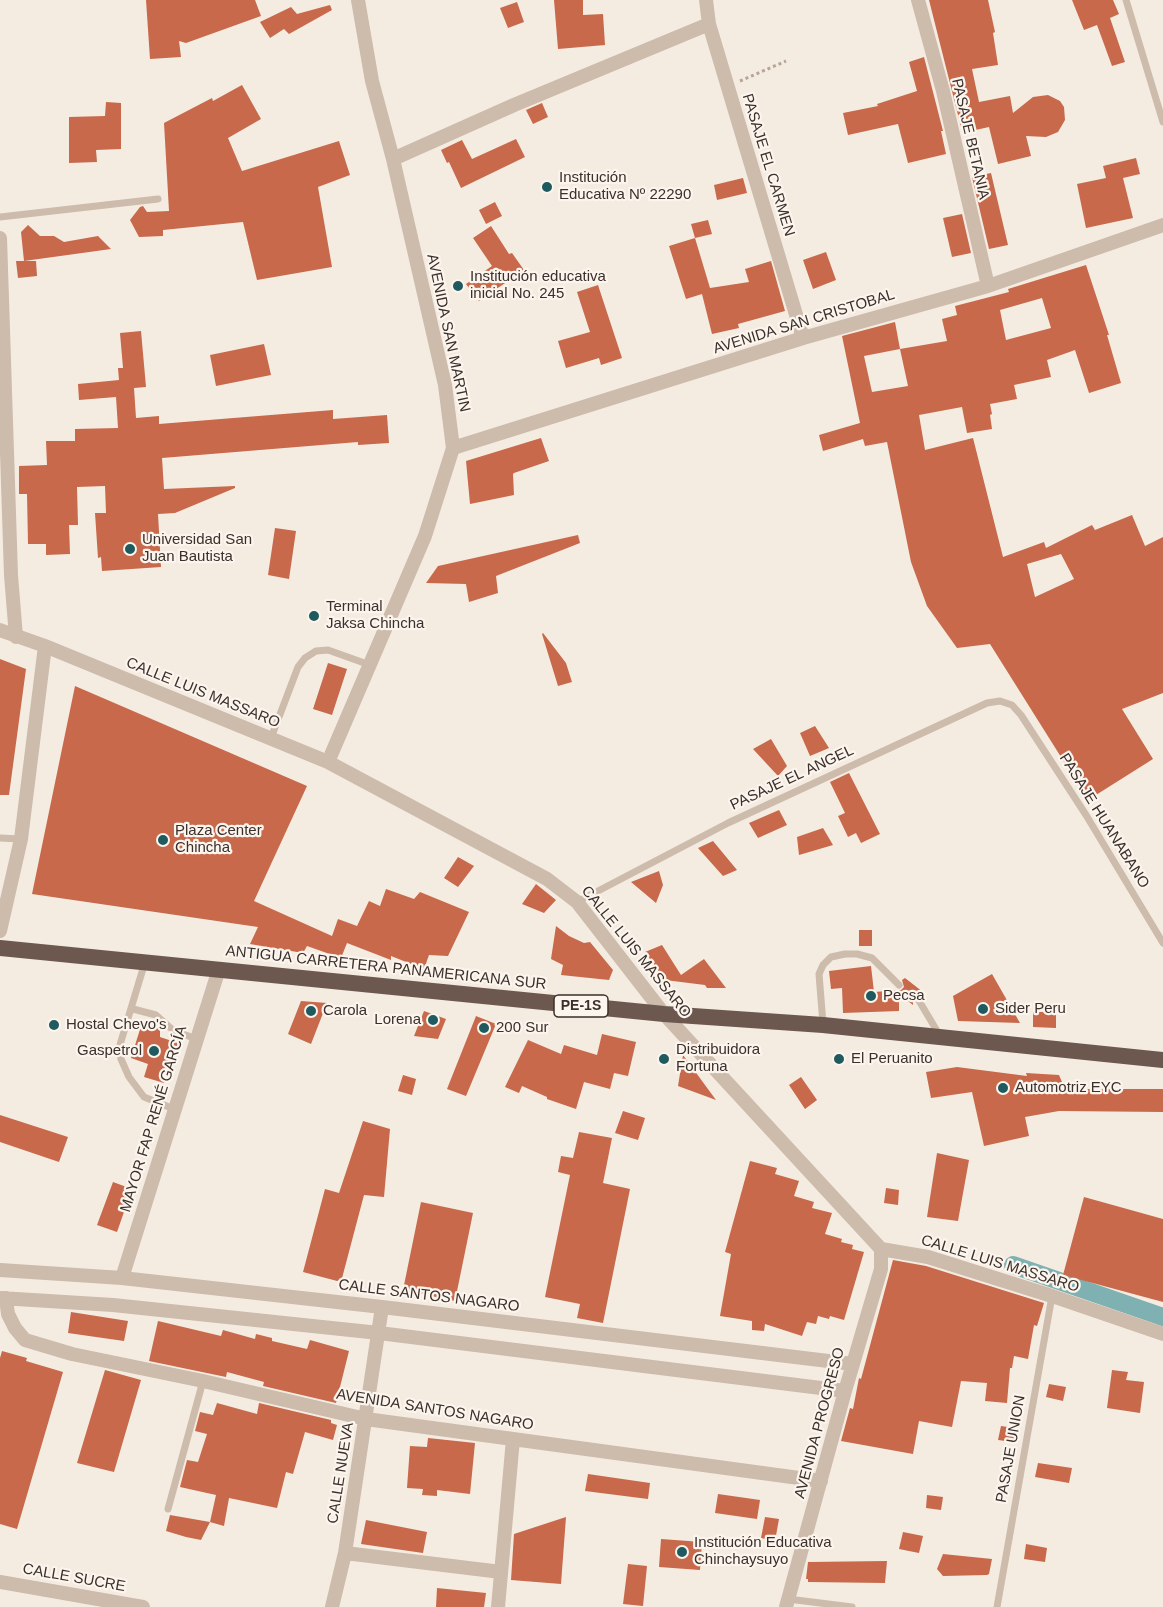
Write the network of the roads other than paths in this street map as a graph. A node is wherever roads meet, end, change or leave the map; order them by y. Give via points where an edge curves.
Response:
1 (358, 0) edge
2 (706, 0) edge
3 (918, 0) edge
4 (1126, 0) edge
5 (709, 24) junction
6 (1163, 122) edge
7 (393, 159) junction
8 (158, 199) dead end
9 (0, 217) edge
10 (1163, 225) edge
11 (0, 238) edge
12 (988, 286) junction
13 (803, 339) junction
14 (453, 448) junction
15 (6, 574) edge
16 (0, 630) edge
17 (16, 637) junction
18 (45, 646) junction
19 (370, 665) junction
20 (1021, 715) joint
21 (271, 738) junction
22 (328, 762) junction
23 (0, 838) edge
24 (21, 839) junction
25 (577, 902) junction
26 (0, 931) edge
27 (1163, 943) edge
28 (0, 948) edge
29 (145, 962) junction
30 (219, 969) junction
31 (899, 985) dead end
32 (918, 999) dead end
33 (132, 1009) junction
34 (664, 1014) junction
35 (824, 1025) junction
36 (941, 1038) junction
37 (197, 1039) junction
38 (1163, 1060) edge
39 (174, 1109) junction
40 (881, 1249) junction
41 (0, 1270) edge
42 (122, 1278) junction
43 (1052, 1296) junction
44 (3, 1298) edge
45 (382, 1307) junction
46 (379, 1333) junction
47 (1163, 1334) edge
48 (853, 1364) junction
49 (203, 1381) junction
50 (845, 1391) junction
51 (366, 1419) junction
52 (513, 1439) junction
53 (821, 1481) junction
54 (168, 1509) dead end
55 (345, 1553) junction
56 (501, 1572) junction
57 (0, 1582) edge
58 (787, 1603) edge
59 (143, 1607) edge
60 (332, 1607) edge
61 (498, 1607) edge
62 (852, 1607) edge
63 (997, 1607) edge

1 - 7 street, AVENIDA SAN MARTIN via 372,81
2 - 5 street, PASAJE EL CARMEN
3 - 12 street, PASAJE BETANIA
4 - 6 lane
5 - 7 street
5 - 13 street, PASAJE EL CARMEN
7 - 14 street, AVENIDA SAN MARTIN via 445,385
8 - 9 lane
10 - 12 street, AVENIDA SAN CRISTOBAL
11 - 15 street
12 - 13 street, AVENIDA SAN CRISTOBAL
13 - 14 street, AVENIDA SAN CRISTOBAL
14 - 19 street, AVENIDA SAN MARTIN via 425,536
15 - 17 street
16 - 17 street, CALLE LUIS MASSARO
17 - 18 street, CALLE LUIS MASSARO
18 - 21 street, CALLE LUIS MASSARO
18 - 24 street
19 - 21 lane via 328,650 305,658
19 - 22 street, AVENIDA SAN MARTIN
20 - 25 lane, PASAJE EL ANGEL via 1000,700 987,703 728,823
20 - 27 lane, PASAJE HUANABANO
21 - 22 street, CALLE LUIS MASSARO
22 - 25 street, CALLE LUIS MASSARO via 548,879
23 - 24 lane
24 - 26 street
25 - 34 street, CALLE LUIS MASSARO
28 - 29 highway, ANTIGUA CARRETERA PANAMERICANA SUR / PE-1S
29 - 30 highway, ANTIGUA CARRETERA PANAMERICANA SUR / PE-1S
29 - 33 lane
30 - 34 highway, ANTIGUA CARRETERA PANAMERICANA SUR / PE-1S
30 - 37 street, MAYOR FAP RENÉ GARCÍA
31 - 35 lane via 872,958 856,954 831,957 819,975
32 - 36 lane
33 - 37 lane via 156,1015 174,1031
33 - 39 lane via 119,1048 124,1068 144,1096
34 - 35 highway, ANTIGUA CARRETERA PANAMERICANA SUR / PE-1S
34 - 40 street, CALLE LUIS MASSARO
35 - 36 highway, ANTIGUA CARRETERA PANAMERICANA SUR / PE-1S
36 - 38 highway, ANTIGUA CARRETERA PANAMERICANA SUR / PE-1S
37 - 39 street, MAYOR FAP RENÉ GARCÍA
39 - 42 street, MAYOR FAP RENÉ GARCÍA
40 - 43 street, CALLE LUIS MASSARO via 928,1257
40 - 48 street, AVENIDA PROGRESO via 881,1269
41 - 42 street, CALLE SANTOS NAGARO
42 - 45 street, CALLE SANTOS NAGARO
43 - 47 street, CALLE LUIS MASSARO
43 - 63 lane, PASAJE UNION
44 - 46 street via 113,1305
44 - 49 street, AVENIDA SANTOS NAGARO via 15,1328 25,1340 72,1354
45 - 46 street, CALLE NUEVA
45 - 48 street, CALLE SANTOS NAGARO
46 - 50 street
46 - 51 street, CALLE NUEVA
48 - 50 street, AVENIDA PROGRESO
49 - 51 street, AVENIDA SANTOS NAGARO
49 - 54 lane
50 - 53 street, AVENIDA PROGRESO
51 - 52 street, AVENIDA SANTOS NAGARO
51 - 55 street, CALLE NUEVA
52 - 53 street, AVENIDA SANTOS NAGARO
52 - 56 street
53 - 58 street, AVENIDA PROGRESO
55 - 56 street
55 - 60 street, CALLE NUEVA
56 - 61 street
57 - 59 street, CALLE SUCRE
58 - 62 lane

